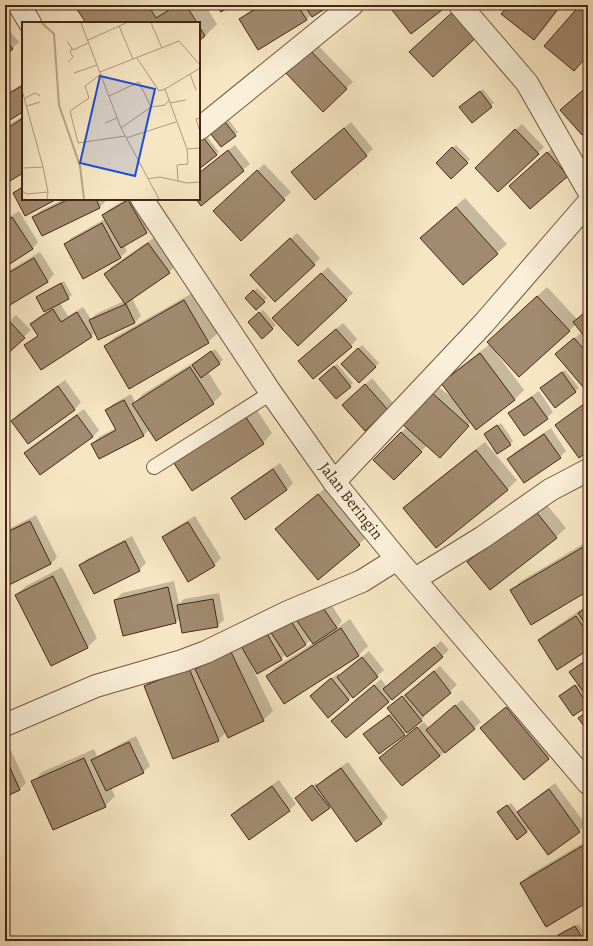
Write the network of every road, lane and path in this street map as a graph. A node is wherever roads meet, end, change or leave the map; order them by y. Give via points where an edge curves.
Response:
1 (19, 5) edge
2 (352, 5) edge
3 (460, 5) edge
4 (29, 22) edge
5 (200, 128) edge
6 (588, 190) edge
7 (143, 200) edge
8 (588, 203) edge
9 (271, 393) junction
10 (154, 467) dead end
11 (588, 470) edge
12 (334, 482) junction
13 (397, 559) junction
14 (415, 579) junction
15 (5, 725) edge
16 (588, 783) edge

1 - 4 street
2 - 5 street
3 - 6 street via 527,83
7 - 9 street, Jalan Beringin
8 - 12 street via 484,323
9 - 10 lane
9 - 12 street, Jalan Beringin
11 - 14 street via 550,490 483,537
12 - 13 street, Jalan Beringin
13 - 14 street, Jalan Beringin
13 - 15 street via 362,581 288,612 206,652 96,686
14 - 16 street, Jalan Beringin

